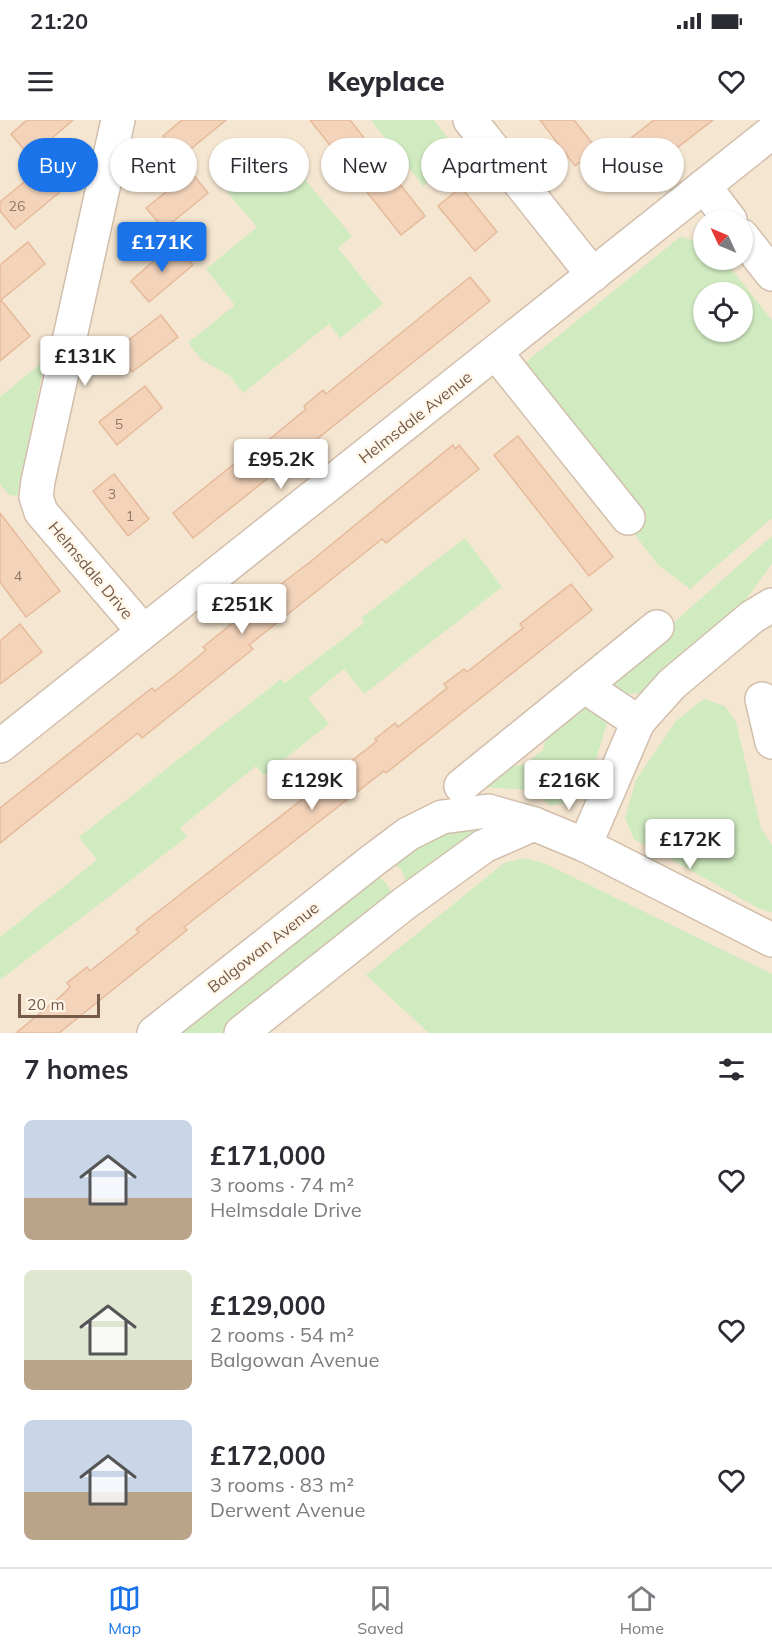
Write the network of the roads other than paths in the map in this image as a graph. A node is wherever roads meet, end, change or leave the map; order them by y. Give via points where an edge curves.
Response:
1 (118, 120) edge
2 (470, 120) edge
3 (772, 132) edge
4 (704, 186) junction
5 (722, 210) edge
6 (753, 250) edge
7 (772, 274) edge
8 (593, 275) junction
9 (496, 353) junction
10 (628, 518) dead end
11 (772, 586) edge
12 (762, 611) edge
13 (657, 627) dead end
14 (143, 632) junction
15 (584, 686) junction
16 (762, 699) dead end
17 (638, 722) junction
18 (772, 742) edge
19 (0, 746) edge
20 (461, 786) dead end
21 (534, 825) junction
22 (585, 845) junction
23 (372, 861) junction
24 (405, 903) junction
25 (772, 940) edge
26 (154, 1033) edge
27 (241, 1033) edge

1 - 14 street, Helmsdale Drive via 36,497 41,512
2 - 8 street
3 - 4 street, Helmsdale Avenue
4 - 5 street
4 - 8 street, Helmsdale Avenue
6 - 7 street
8 - 9 street, Helmsdale Avenue
9 - 10 street
9 - 14 street, Helmsdale Avenue
11 - 12 street
12 - 17 street via 672,684
13 - 15 street
14 - 19 street, Helmsdale Avenue
15 - 17 street
15 - 20 street
16 - 18 street
17 - 22 street
21 - 22 street, Balgowan Avenue
21 - 23 street, Balgowan Avenue via 488,810 442,817 408,834
21 - 24 street via 484,846
22 - 25 street, Balgowan Avenue
23 - 24 street via 393,875
23 - 26 street, Balgowan Avenue
24 - 27 street

